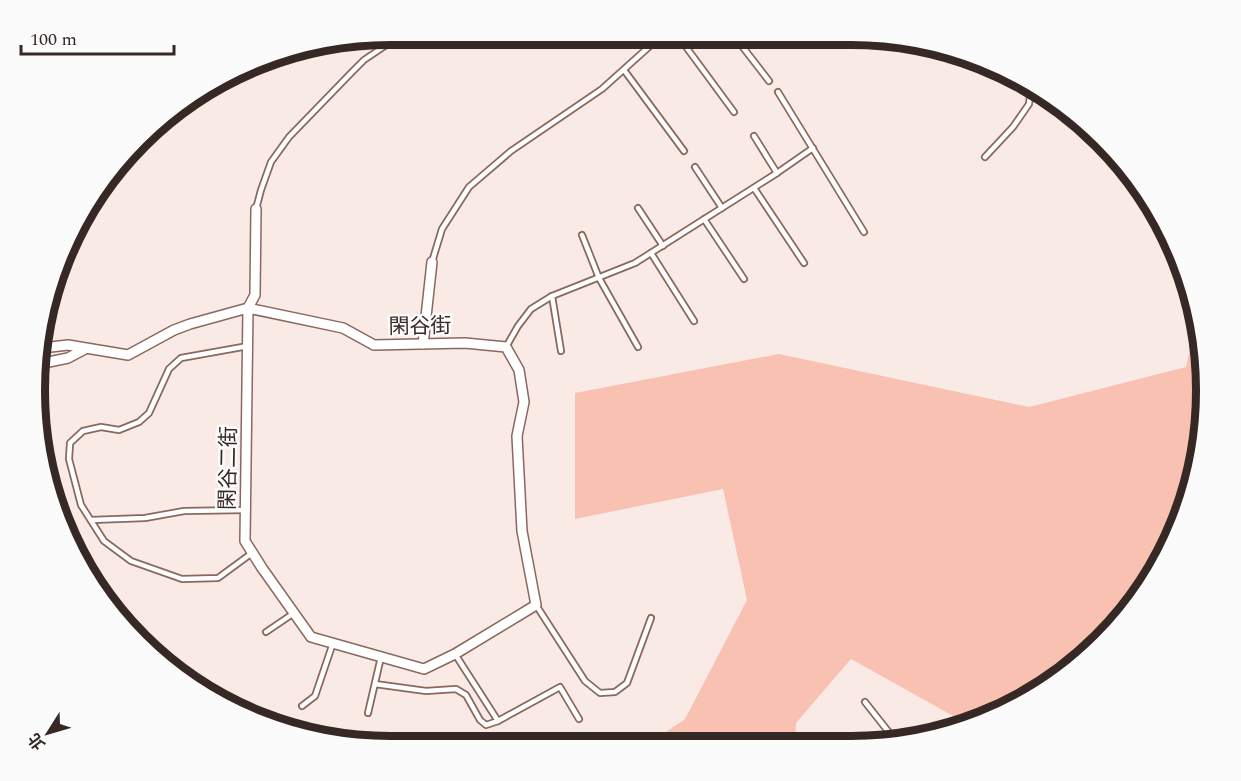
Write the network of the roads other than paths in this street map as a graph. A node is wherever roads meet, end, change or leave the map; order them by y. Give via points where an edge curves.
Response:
1 (386, 45) edge
2 (652, 45) edge
3 (685, 45) edge
4 (741, 45) edge
5 (624, 69) junction
6 (769, 81) dead end
7 (778, 92) dead end
8 (1030, 95) edge
9 (734, 112) dead end
10 (754, 136) dead end
11 (813, 148) junction
12 (684, 151) dead end
13 (985, 157) dead end
14 (694, 167) dead end
15 (777, 173) junction
16 (753, 188) junction
17 (638, 208) dead end
18 (722, 208) junction
19 (256, 209) joint
20 (704, 219) junction
21 (864, 232) dead end
22 (582, 235) dead end
23 (663, 246) junction
24 (651, 253) junction
25 (432, 262) joint
26 (804, 263) dead end
27 (599, 278) junction
28 (744, 279) dead end
29 (552, 296) junction
30 (248, 308) junction
31 (694, 321) dead end
32 (423, 344) junction
33 (248, 346) junction
34 (48, 347) edge
35 (507, 347) junction
36 (638, 347) dead end
37 (85, 349) junction
38 (561, 351) dead end
39 (46, 362) edge
40 (246, 510) junction
41 (91, 520) junction
42 (252, 553) junction
43 (536, 605) junction
44 (294, 613) junction
45 (651, 618) dead end
46 (266, 632) dead end
47 (333, 643) junction
48 (455, 654) junction
49 (381, 657) junction
50 (375, 684) junction
51 (865, 702) dead end
52 (302, 706) dead end
53 (368, 713) dead end
54 (579, 718) dead end
55 (498, 721) junction
56 (890, 734) edge

1 - 19 lane via 358,66 289,136 271,162
2 - 5 lane
3 - 9 lane
4 - 6 lane
5 - 12 lane
5 - 25 lane via 469,186 442,229
7 - 11 lane
8 - 13 lane via 1029,104 1013,127
10 - 15 lane
11 - 15 lane
11 - 21 lane
14 - 18 lane
15 - 16 lane
16 - 18 lane
16 - 26 lane
17 - 23 lane
18 - 20 lane
19 - 30 street, 閑谷二街 via 255,295
20 - 23 lane
20 - 28 lane
22 - 27 lane
23 - 24 lane
24 - 27 lane
24 - 31 lane
25 - 32 street
27 - 29 lane
27 - 36 lane
29 - 35 lane via 531,309
29 - 38 lane
30 - 32 street, 閑谷街 via 343,328 374,345
30 - 33 street, 閑谷二街
30 - 37 street, 閑谷街 via 174,330 128,355
32 - 35 street, 閑谷街
33 - 40 street, 閑谷二街
33 - 41 lane via 181,358 170,369 149,413 139,422 119,430 101,427 83,431 70,443 69,459 81,505
34 - 37 street, 閑谷街 via 68,345
35 - 43 street via 519,370 524,402 517,436 522,531
37 - 39 street
40 - 41 lane
40 - 42 street, 閑谷二街 via 245,541
41 - 42 lane via 104,541 131,561 182,579 218,578
42 - 44 street, 閑谷二街
43 - 45 lane via 585,681 600,693 615,692 627,683
43 - 48 street, 閑谷二街
44 - 46 lane
44 - 47 street, 閑谷二街 via 312,637
47 - 49 street, 閑谷二街
47 - 52 lane via 315,696
48 - 49 street, 閑谷二街 via 424,669
48 - 55 lane
49 - 50 lane
50 - 53 lane
50 - 55 lane via 426,691 456,689 466,695 480,720 486,724
51 - 56 lane
54 - 55 lane via 560,687

